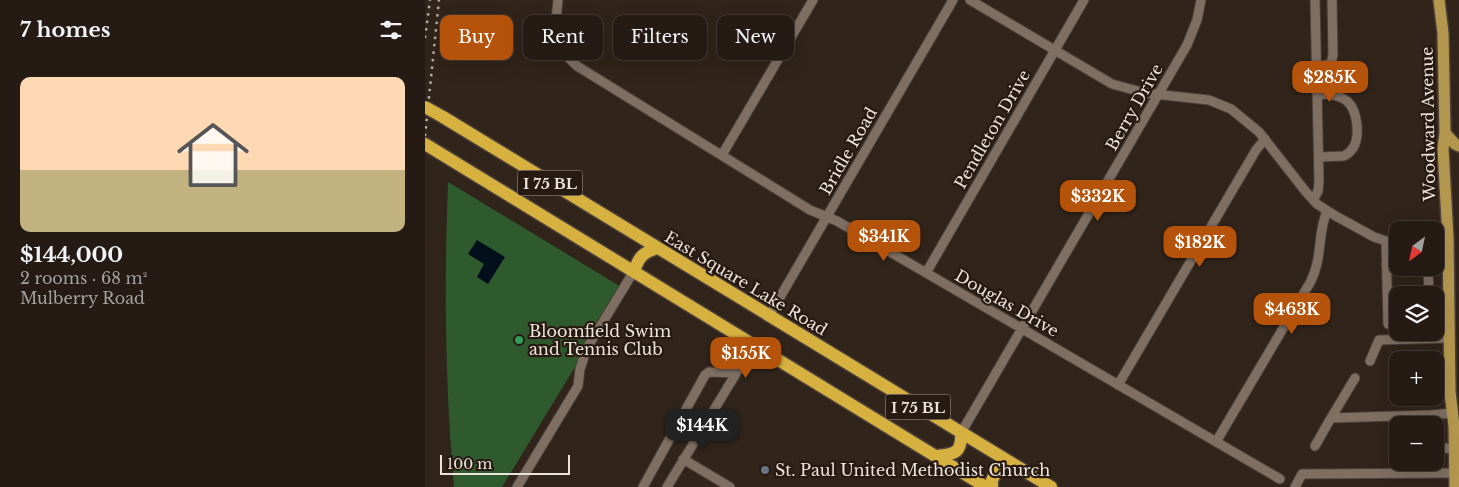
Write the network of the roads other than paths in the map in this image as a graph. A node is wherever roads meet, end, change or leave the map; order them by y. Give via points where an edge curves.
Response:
1 (558, 0) edge
2 (813, 0) edge
3 (953, 0) edge
4 (970, 0) edge
5 (1084, 0) edge
6 (1201, 0) edge
7 (1315, 0) edge
8 (1332, 0) edge
9 (1439, 0) edge
10 (1055, 50) junction
11 (1317, 67) junction
12 (1318, 94) junction
13 (1159, 95) junction
14 (425, 106) edge
15 (1445, 133) junction
16 (1265, 139) junction
17 (425, 144) edge
18 (1459, 146) edge
19 (722, 155) junction
20 (1319, 157) junction
21 (1313, 200) junction
22 (1327, 211) junction
23 (827, 217) junction
24 (1459, 232) edge
25 (1448, 238) junction
26 (1444, 239) edge
27 (1386, 241) junction
28 (1389, 241) edge
29 (658, 248) junction
30 (1444, 262) edge
31 (1448, 262) junction
32 (1386, 264) junction
33 (1389, 264) edge
34 (634, 271) junction
35 (926, 273) junction
36 (769, 316) junction
37 (1388, 324) dead end
38 (1022, 329) junction
39 (1444, 337) edge
40 (1449, 338) junction
41 (1389, 339) edge
42 (754, 344) junction
43 (1370, 361) dead end
44 (736, 373) junction
45 (1355, 378) dead end
46 (1118, 385) junction
47 (1453, 413) junction
48 (1442, 416) edge
49 (1331, 418) junction
50 (1389, 419) edge
51 (961, 433) junction
52 (1216, 442) junction
53 (1315, 446) dead end
54 (1444, 448) edge
55 (1454, 449) junction
56 (937, 456) junction
57 (683, 460) junction
58 (1014, 465) junction
59 (1455, 473) junction
60 (1280, 478) dead end
61 (517, 487) edge
62 (643, 487) edge
63 (667, 487) edge
64 (730, 487) edge
65 (986, 487) edge
66 (992, 487) edge
67 (1051, 487) edge
68 (1295, 487) edge
69 (1455, 487) edge

1 - 19 street, Douglas Drive via 557,39 568,59
2 - 19 street
3 - 23 street, Bridle Road
4 - 10 street
5 - 10 street, Pendleton Drive
6 - 13 street, Berry Drive via 1191,36
7 - 11 street
8 - 11 street via 1331,64
9 - 15 main road, Woodward Avenue via 1443,33
10 - 13 street via 1112,84
10 - 35 street, Pendleton Drive
11 - 12 street
12 - 20 street
12 - 20 street via 1339,97 1349,103 1356,120 1357,136 1354,146 1344,156
13 - 16 street via 1224,105 1245,119
13 - 38 street, Berry Drive
14 - 29 highway, East Square Lake Road / I 75 BL, bridge
15 - 18 main road
15 - 25 main road, Woodward Avenue
16 - 21 street
16 - 46 street
17 - 34 highway, I 75 BL
19 - 23 street, Douglas Drive
20 - 21 street via 1319,186
21 - 22 street
22 - 27 street
22 - 52 street via 1313,276
23 - 35 street, Douglas Drive
23 - 36 street, Bridle Road
24 - 25 main road
25 - 26 street
25 - 31 main road, Woodward Avenue
27 - 28 street
27 - 32 street
29 - 34 highway via 642,254
29 - 36 highway, East Square Lake Road / I 75 BL
30 - 31 street
31 - 40 main road, Woodward Avenue
32 - 33 street
32 - 37 street
34 - 42 highway, I 75 BL
34 - 61 street via 587,348 579,369 578,386
35 - 38 street, Douglas Drive
36 - 51 highway, East Square Lake Road / I 75 BL
38 - 46 street, Douglas Drive
38 - 51 street, Berry Drive
39 - 40 street
40 - 47 main road, Woodward Avenue
41 - 43 street via 1379,340
42 - 44 street
42 - 56 highway, I 75 BL
44 - 57 street
44 - 62 street via 709,372 705,375
45 - 49 street
46 - 52 street, Douglas Drive
47 - 48 street
47 - 55 main road, Woodward Avenue
49 - 50 street
49 - 53 street
51 - 56 highway via 958,450
51 - 58 highway, East Square Lake Road / I 75 BL
52 - 60 street, Douglas Drive
54 - 55 street
55 - 59 main road, Woodward Avenue
56 - 65 highway, I 75 BL
57 - 63 street
57 - 64 street
58 - 66 highway via 996,472
58 - 67 highway, East Square Lake Road / I 75 BL
59 - 68 street via 1302,474
59 - 69 main road, Woodward Avenue

